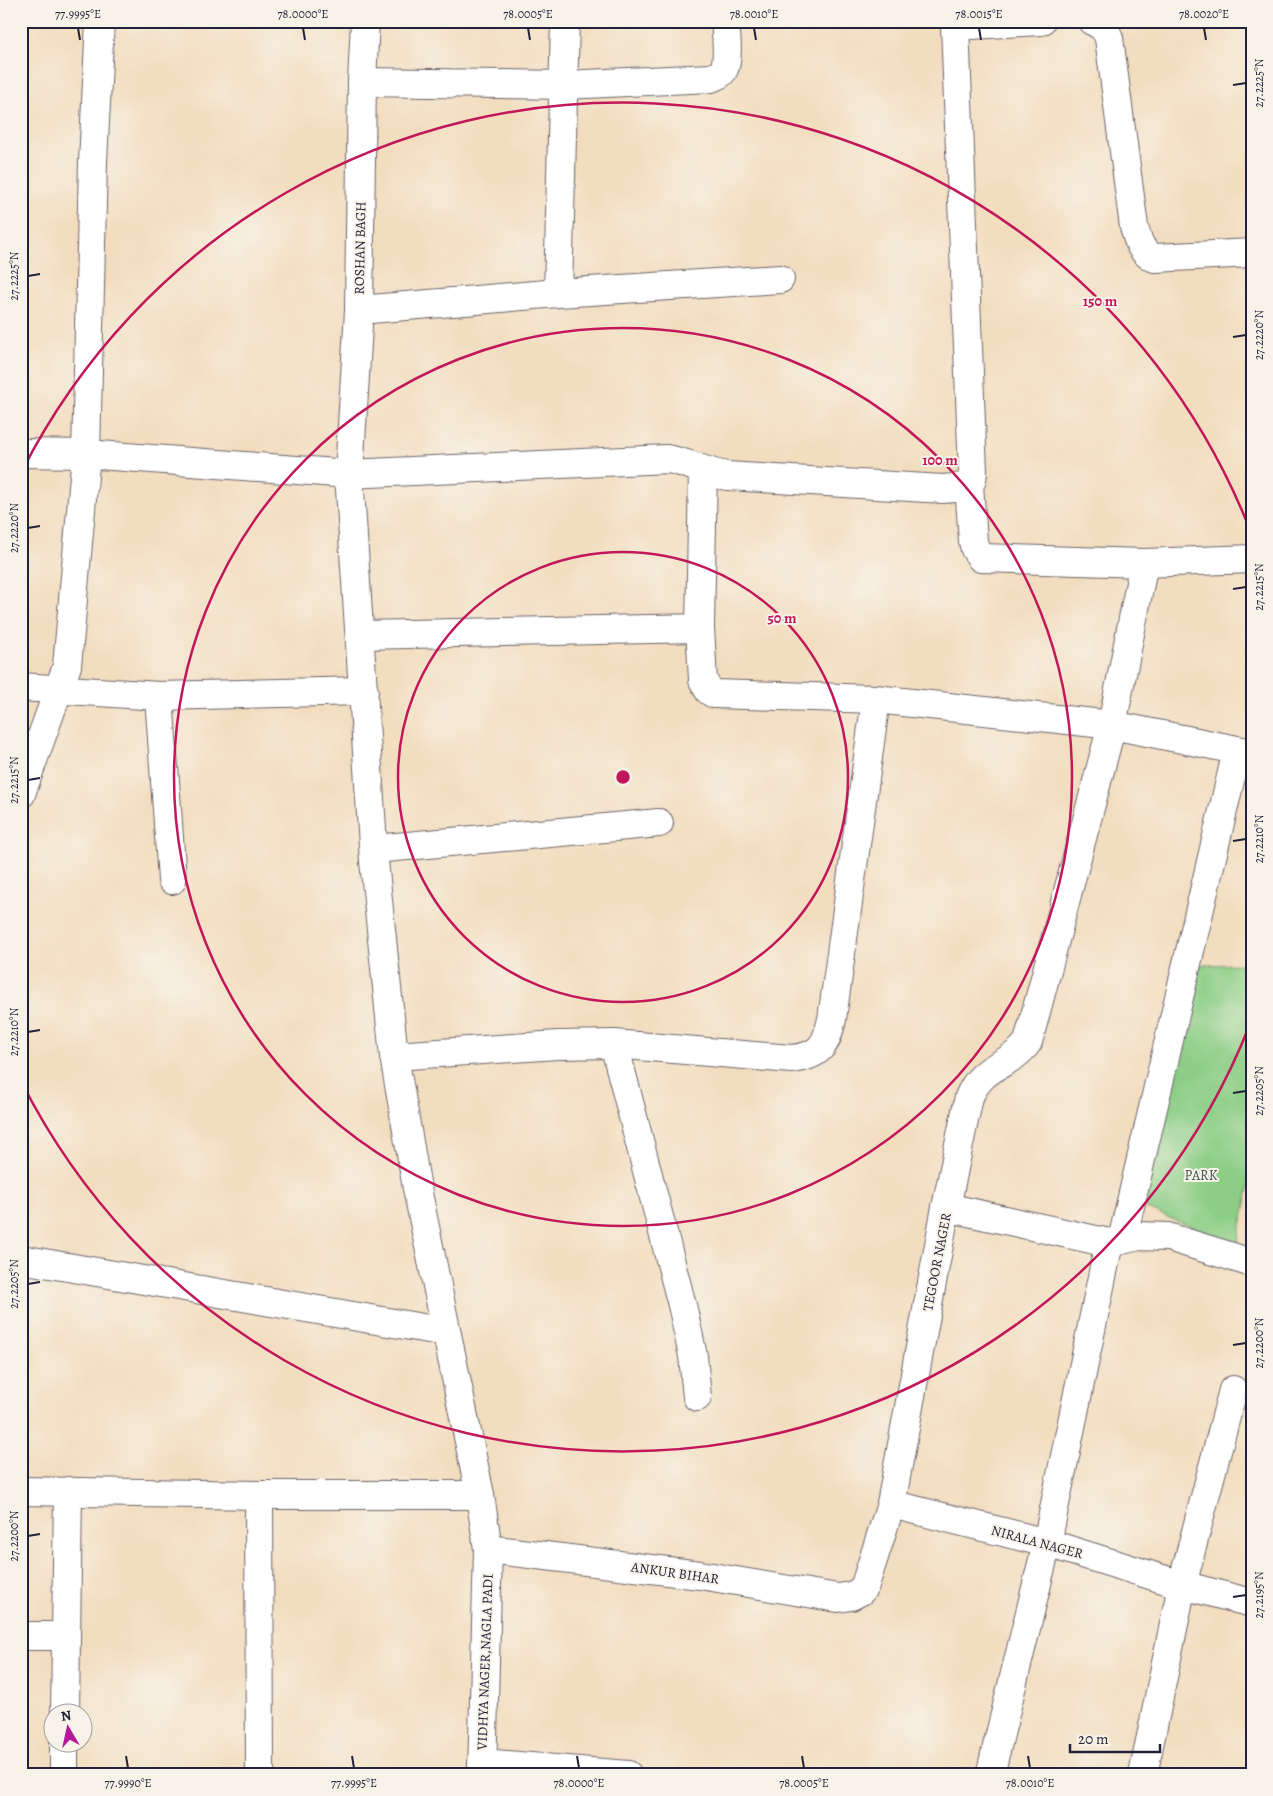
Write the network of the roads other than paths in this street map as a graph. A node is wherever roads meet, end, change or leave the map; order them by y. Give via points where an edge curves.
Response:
1 (100, 21) edge
2 (365, 21) edge
3 (565, 21) edge
4 (725, 21) edge
5 (1041, 21) edge
6 (1092, 21) edge
7 (955, 24) edge
8 (362, 82) junction
9 (564, 84) junction
10 (1252, 253) edge
11 (780, 279) dead end
12 (558, 293) junction
13 (359, 310) junction
14 (21, 453) edge
15 (86, 454) junction
16 (703, 470) junction
17 (349, 474) junction
18 (969, 485) junction
19 (1252, 559) edge
20 (1144, 563) junction
21 (700, 628) junction
22 (361, 635) junction
23 (21, 687) edge
24 (60, 690) junction
25 (364, 691) junction
26 (159, 696) junction
27 (876, 700) junction
28 (1112, 725) junction
29 (1244, 752) edge
30 (21, 794) edge
31 (659, 823) dead end
32 (374, 849) junction
33 (172, 880) dead end
34 (614, 1044) junction
35 (394, 1056) junction
36 (946, 1207) junction
37 (1115, 1242) junction
38 (21, 1259) edge
39 (1252, 1262) edge
40 (446, 1332) junction
41 (1233, 1390) dead end
42 (697, 1397) dead end
43 (21, 1491) edge
44 (68, 1491) junction
45 (480, 1494) junction
46 (259, 1495) junction
47 (891, 1504) junction
48 (1047, 1543) junction
49 (488, 1549) junction
50 (1182, 1585) junction
51 (861, 1591) joint
52 (1252, 1603) edge
53 (21, 1636) edge
54 (65, 1636) junction
55 (65, 1704) edge
56 (64, 1754) edge
57 (482, 1769) edge
58 (64, 1775) edge
59 (260, 1775) edge
60 (628, 1775) edge
61 (990, 1775) edge
62 (1144, 1775) edge

1 - 15 street
2 - 8 street, ROSHAN BAGH
3 - 9 street
4 - 9 street via 724,69 711,78
5 - 7 street
6 - 10 street via 1106,30 1109,38 1134,227 1144,253 1155,258
7 - 18 street via 973,472
8 - 9 street
8 - 13 street, ROSHAN BAGH
9 - 12 street
11 - 12 street
12 - 13 street
13 - 17 street, ROSHAN BAGH
14 - 15 street
15 - 17 street
15 - 24 street via 67,666
16 - 17 street via 667,459
16 - 18 street via 727,476 943,489
16 - 21 street
17 - 22 street, ROSHAN BAGH
18 - 20 street via 973,542 981,558
19 - 20 street
20 - 28 street
21 - 22 street
21 - 27 street via 703,680 714,694
22 - 25 street, ROSHAN BAGH
23 - 24 street
24 - 26 street
24 - 30 street
25 - 26 street
25 - 32 street, ROSHAN BAGH
26 - 33 street
27 - 28 street
27 - 34 street via 832,1019 826,1042 816,1053 791,1059
28 - 29 street
28 - 36 street via 1028,1042 1016,1055 983,1075 973,1086
29 - 37 street
31 - 32 street
32 - 35 street, ROSHAN BAGH
34 - 35 street
34 - 42 street via 683,1309
35 - 40 street, VIDHYA NAGER,NAGLA PADI
36 - 37 street, TEGOOR NAGER
36 - 47 street, TEGOOR NAGER
37 - 39 street, TEGOOR NAGER via 1139,1236 1168,1238
37 - 48 street
38 - 40 street
40 - 45 street, VIDHYA NAGER,NAGLA PADI
41 - 50 street
43 - 44 street
44 - 46 street
44 - 54 street
45 - 46 street
45 - 49 street, VIDHYA NAGER,NAGLA PADI
46 - 59 street
47 - 48 street, NIRALA NAGER
47 - 51 street, TEGOOR NAGER via 870,1575
48 - 50 street, NIRALA NAGER
48 - 61 street
49 - 51 street, ANKUR BIHAR via 700,1575 838,1598
49 - 57 street, VIDHYA NAGER,NAGLA PADI
50 - 52 street, NIRALA NAGER
50 - 62 street
53 - 54 street
54 - 55 street
56 - 58 street
57 - 60 street

